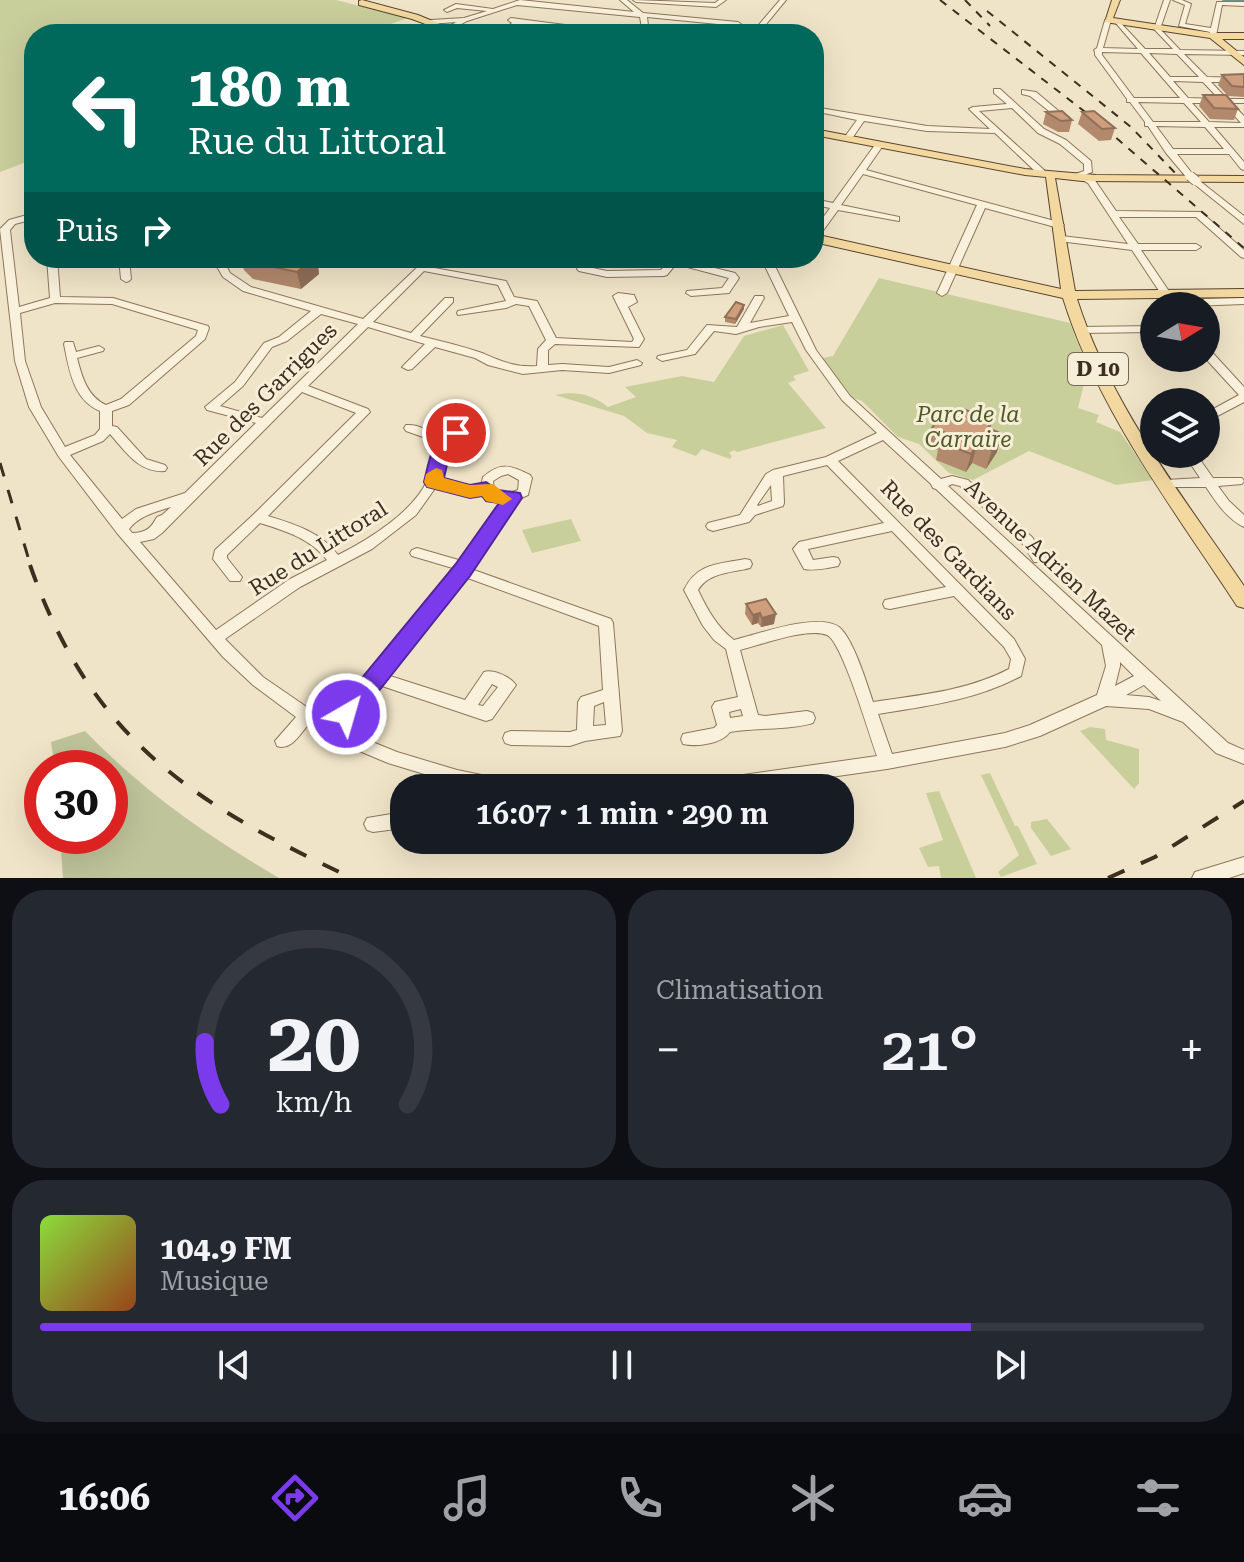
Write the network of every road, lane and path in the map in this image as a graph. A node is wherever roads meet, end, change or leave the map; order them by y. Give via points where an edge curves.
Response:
1 (588, 0) edge
2 (623, 0) edge
3 (636, 0) edge
4 (671, 0) edge
5 (723, 0) edge
6 (783, 0) edge
7 (1116, 0) edge
8 (1167, 0) edge
9 (1176, 0) edge
10 (368, 1) edge
11 (1242, 2) edge
12 (349, 3) dead end
13 (517, 3) edge
14 (581, 8) junction
15 (447, 10) dead end
16 (494, 10) junction
17 (1244, 10) edge
18 (644, 17) junction
19 (1112, 20) junction
20 (516, 22) joint
21 (440, 24) edge
22 (454, 24) edge
23 (531, 24) edge
24 (572, 24) edge
25 (645, 24) edge
26 (738, 24) dead end
27 (763, 24) edge
28 (1158, 25) junction
29 (1181, 25) junction
30 (1212, 33) junction
31 (1244, 36) edge
32 (1097, 50) junction
33 (1143, 51) junction
34 (1179, 52) junction
35 (1239, 53) edge
36 (1244, 62) edge
37 (1167, 79) junction
38 (1205, 80) junction
39 (1244, 80) edge
40 (997, 91) dead end
41 (1025, 92) dead end
42 (1130, 100) junction
43 (1186, 101) junction
44 (1225, 101) junction
45 (1244, 101) edge
46 (1013, 106) junction
47 (824, 111) edge
48 (1057, 113) edge
49 (862, 118) junction
50 (1244, 123) edge
51 (1148, 124) junction
52 (1207, 125) junction
53 (995, 131) junction
54 (824, 134) edge
55 (848, 138) junction
56 (880, 144) junction
57 (1244, 148) edge
58 (1230, 150) junction
59 (1169, 151) junction
60 (1244, 167) edge
61 (861, 171) junction
62 (1042, 177) junction
63 (1081, 177) junction
64 (1244, 179) edge
65 (824, 204) edge
66 (982, 204) junction
67 (836, 206) junction
68 (1112, 214) junction
69 (1242, 218) edge
70 (24, 219) edge
71 (896, 219) dead end
72 (824, 223) edge
73 (1060, 232) junction
74 (824, 240) edge
75 (1133, 247) junction
76 (1196, 247) dead end
77 (1244, 255) edge
78 (53, 268) edge
79 (125, 268) edge
80 (222, 268) edge
81 (421, 268) joint
82 (583, 268) edge
83 (668, 268) edge
84 (706, 268) edge
85 (771, 268) edge
86 (952, 270) junction
87 (126, 279) dead end
88 (1164, 292) edge
89 (691, 293) dead end
90 (942, 293) dead end
91 (1220, 293) edge
92 (1244, 293) edge
93 (1069, 295) junction
94 (759, 298) dead end
95 (55, 300) junction
96 (449, 300) dead end
97 (1140, 300) edge
98 (514, 301) junction
99 (1244, 301) edge
100 (1220, 302) edge
101 (623, 305) dead end
102 (320, 309) junction
103 (17, 311) junction
104 (462, 313) dead end
105 (794, 319) junction
106 (366, 322) junction
107 (742, 328) junction
108 (1140, 329) edge
109 (1080, 330) junction
110 (413, 337) junction
111 (552, 341) junction
112 (433, 342) junction
113 (99, 349) dead end
114 (662, 358) dead end
115 (637, 363) dead end
116 (408, 367) dead end
117 (1220, 368) edge
118 (542, 370) junction
119 (299, 387) junction
120 (1244, 396) edge
121 (106, 409) junction
122 (1220, 410) edge
123 (471, 417) dead end
124 (265, 422) junction
125 (410, 428) dead end
126 (106, 430) junction
127 (883, 435) junction
128 (441, 449) junction
129 (63, 453) junction
130 (830, 460) junction
131 (161, 468) dead end
132 (1200, 468) edge
133 (777, 473) junction
134 (1238, 481) dead end
135 (433, 482) junction
136 (1209, 482) junction
137 (1166, 484) junction
138 (937, 485) junction
139 (486, 489) junction
140 (192, 495) junction
141 (513, 498) junction
142 (104, 502) junction
143 (752, 510) junction
144 (144, 512) junction
145 (258, 518) junction
146 (1244, 522) edge
147 (713, 526) dead end
148 (894, 526) junction
149 (157, 528) junction
150 (125, 533) junction
151 (417, 553) dead end
152 (1039, 559) dead end
153 (336, 562) junction
154 (833, 562) dead end
155 (153, 563) junction
156 (745, 564) dead end
157 (464, 569) junction
158 (235, 577) dead end
159 (957, 590) junction
160 (1244, 601) edge
161 (890, 604) dead end
162 (215, 638) junction
163 (1109, 643) junction
164 (732, 646) junction
165 (375, 677) junction
166 (1146, 677) junction
167 (610, 694) junction
168 (1104, 699) junction
169 (747, 701) junction
170 (468, 708) dead end
171 (868, 709) junction
172 (307, 716) junction
173 (807, 718) dead end
174 (1190, 718) junction
175 (752, 721) junction
176 (726, 725) junction
177 (332, 732) junction
178 (585, 734) junction
179 (511, 738) dead end
180 (689, 739) dead end
181 (283, 741) dead end
182 (1244, 757) edge
183 (887, 762) junction
184 (436, 774) edge
185 (801, 774) edge
186 (390, 822) edge
187 (373, 824) dead end
188 (1244, 865) edge
189 (1201, 878) edge

1 - 14 street
2 - 18 street
3 - 4 street
4 - 5 street via 720,5
6 - 27 street
7 - 19 main road
8 - 28 street
9 - 29 street via 1188,4
10 - 12 main road
10 - 21 main road
11 - 17 street
11 - 30 street via 1219,3
13 - 14 street
13 - 16 street
13 - 20 street via 510,20
14 - 18 street
14 - 24 street
15 - 16 street
16 - 22 street
18 - 25 street
18 - 26 street
19 - 28 main road
19 - 32 street
19 - 33 street
20 - 23 street
28 - 29 street
28 - 30 main road
28 - 34 street
29 - 30 street
30 - 31 main road
30 - 35 main road
32 - 33 street
32 - 42 street
33 - 34 street
33 - 37 street
34 - 35 street
34 - 38 street
35 - 36 main road
37 - 38 street
37 - 43 street
38 - 39 street
38 - 44 street
40 - 46 street
41 - 48 street
42 - 43 street
42 - 51 street
43 - 44 street
43 - 52 street
44 - 45 street
44 - 50 street
46 - 53 street via 973,109
46 - 63 street via 1088,163 1089,170
47 - 49 street
49 - 53 street via 930,130
49 - 55 street
50 - 52 street
51 - 52 street
51 - 59 street
52 - 58 street
53 - 62 street
54 - 55 main road
55 - 56 main road
56 - 61 street
56 - 62 main road
57 - 58 street
58 - 59 street
58 - 60 street
59 - 69 street via 1191,177
61 - 66 street
61 - 67 street
62 - 63 main road
62 - 73 main road
63 - 64 main road
63 - 68 street via 1091,181
65 - 67 street
66 - 73 street
66 - 86 street
67 - 71 street
67 - 72 street
68 - 75 street
68 - 77 street via 1198,214
70 - 103 street via 5,229
73 - 75 street
73 - 93 main road
74 - 86 main road
75 - 76 street
75 - 88 street
78 - 95 street
79 - 87 street
80 - 102 street via 247,289
81 - 98 street via 496,280
81 - 106 street, Rue des Garrigues
82 - 83 street via 617,275 664,273
84 - 89 street via 734,278 725,291
85 - 105 street, Avenue Adrien Mazet
86 - 90 street
86 - 93 main road
91 - 92 main road
93 - 97 main road
93 - 109 main road, D 10
94 - 107 street
95 - 103 street
95 - 121 street via 113,301 204,328 201,337 125,402
96 - 110 street
98 - 104 street
98 - 111 street via 533,303
99 - 100 street
101 - 111 street via 639,339 635,345
102 - 106 street
102 - 124 street via 268,345 239,384 211,407
103 - 129 street via 20,361 35,407
105 - 107 street
105 - 127 street, Avenue Adrien Mazet via 832,380
106 - 110 street
106 - 119 street, Rue des Garrigues
107 - 114 street via 711,327 691,352
108 - 109 street
109 - 137 main road, D 10 via 1122,419
110 - 112 street
111 - 118 street via 543,349
112 - 116 street
112 - 118 street via 523,371
113 - 121 street via 70,350 88,401
115 - 118 street via 609,370
117 - 120 street
119 - 124 street, Rue des Garrigues
119 - 145 street via 364,412
120 - 122 street
121 - 126 street
123 - 128 street, Rue du Littoral
124 - 140 street, Rue des Garrigues
125 - 128 street via 427,434
126 - 129 street
126 - 131 street via 113,430 142,462
127 - 130 street
127 - 138 street, Avenue Adrien Mazet
128 - 135 street, Rue du Littoral
129 - 142 street
130 - 133 street
130 - 148 street, Rue des Gardians
132 - 136 street
133 - 143 street
133 - 143 street via 778,503
134 - 136 street
135 - 139 street via 470,492
135 - 153 street, Rue du Littoral via 387,533
136 - 137 street
136 - 146 street
137 - 160 main road, D 10
138 - 152 street via 964,483 1027,540
138 - 163 street, Avenue Adrien Mazet
139 - 141 street via 493,496
139 - 141 street via 487,480 497,472 517,472 526,478 527,487
140 - 144 street, Rue des Garrigues
140 - 149 street, Rue des Garrigues
141 - 157 street
142 - 144 street
142 - 150 street
143 - 147 street via 744,519
144 - 149 street via 161,516
144 - 150 street via 129,518
145 - 153 street via 304,533
145 - 158 street via 220,553
148 - 154 street via 800,549 809,565
148 - 159 street, Rue des Gardians
149 - 150 street via 140,538
149 - 155 street
150 - 155 street
151 - 157 street
153 - 162 street, Rue du Littoral via 295,583
155 - 162 street
156 - 164 street via 699,576 691,590 707,620
157 - 165 street
157 - 167 street via 606,623
159 - 161 street
159 - 171 street, Rue des Gardians via 1015,650 1016,672 961,692
162 - 172 street via 258,681
163 - 166 street, Avenue Adrien Mazet
163 - 168 street via 1113,666
164 - 169 street
164 - 171 street via 809,627 832,630 852,663
165 - 170 street
165 - 177 street
166 - 168 street
166 - 174 street, Avenue Adrien Mazet
167 - 178 street via 586,702
167 - 178 street via 614,731
168 - 174 street via 1149,703
168 - 183 street via 1005,740
169 - 175 street
169 - 176 street via 720,707
171 - 183 street
172 - 177 street
172 - 181 street
173 - 175 street
174 - 182 street, Avenue Adrien Mazet via 1222,748
175 - 176 street
176 - 180 street via 719,734
177 - 184 street
178 - 179 street via 570,739
183 - 185 street
186 - 187 street
188 - 189 street

